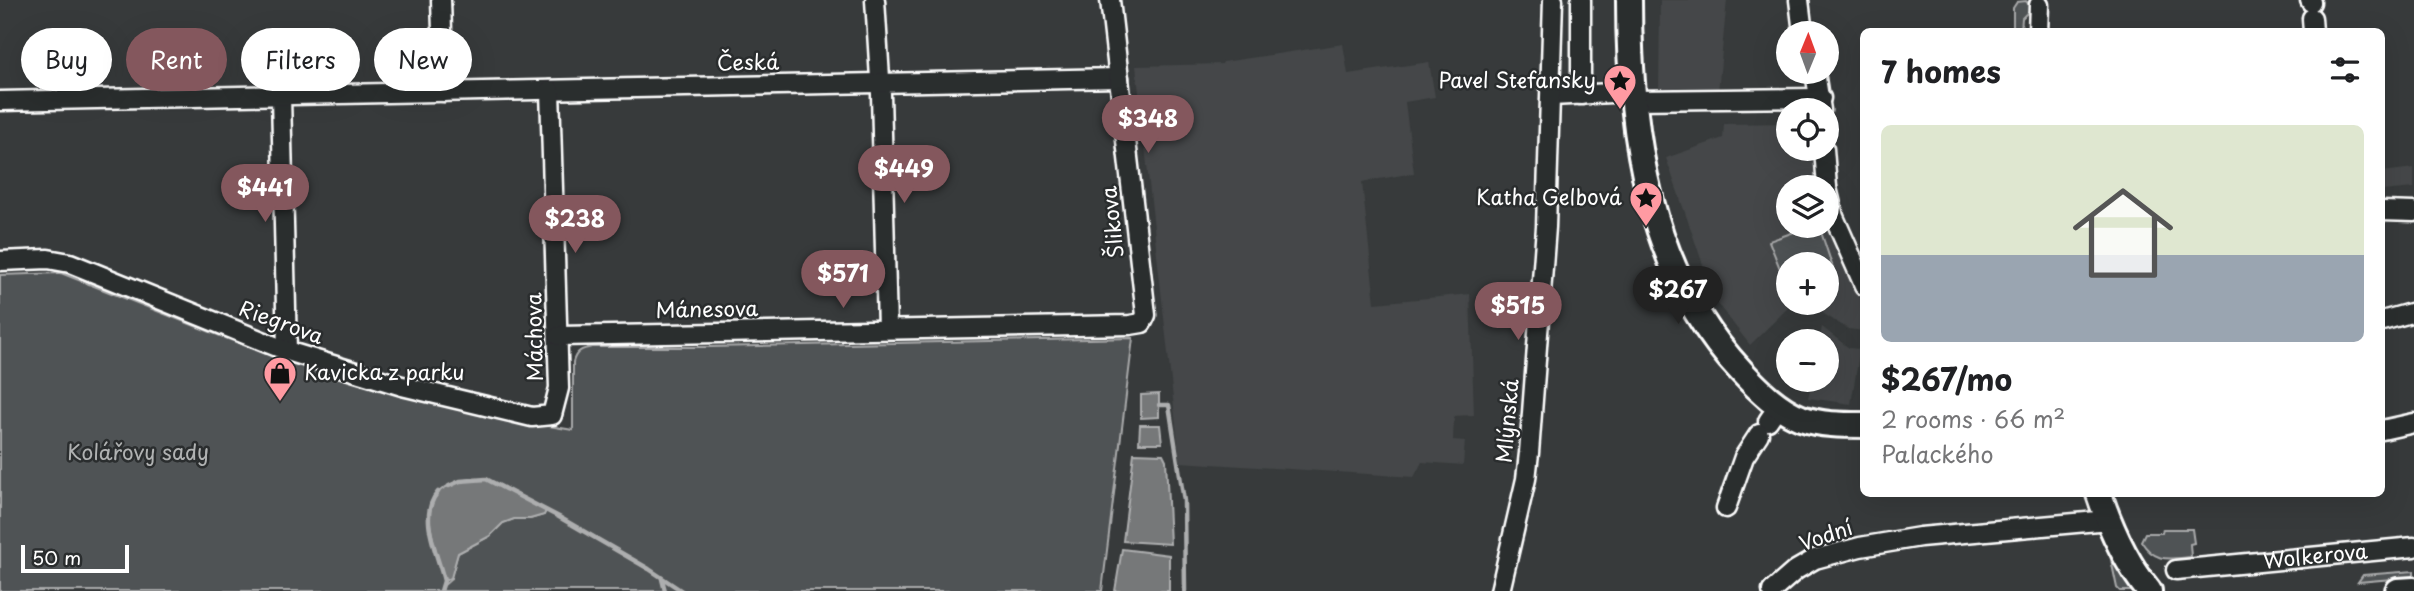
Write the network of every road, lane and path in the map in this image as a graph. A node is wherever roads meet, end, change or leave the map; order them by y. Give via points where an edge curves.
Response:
1 (441, 0) edge
2 (875, 0) edge
3 (1110, 0) edge
4 (1553, 0) edge
5 (1581, 0) edge
6 (1629, 0) edge
7 (1799, 0) edge
8 (2039, 5) dead end
9 (1802, 21) edge
10 (2039, 28) edge
11 (1119, 78) junction
12 (880, 82) junction
13 (550, 90) junction
14 (444, 92) junction
15 (1581, 95) junction
16 (281, 96) junction
17 (1551, 96) junction
18 (1633, 96) junction
19 (0, 101) edge
20 (1776, 102) edge
21 (2385, 211) edge
22 (2414, 212) edge
23 (1839, 229) edge
24 (0, 261) edge
25 (1860, 276) edge
26 (2414, 312) edge
27 (1146, 315) joint
28 (2385, 320) edge
29 (887, 329) junction
30 (559, 336) junction
31 (287, 351) junction
32 (552, 415) joint
33 (1769, 420) junction
34 (2414, 423) edge
35 (1860, 425) edge
36 (2385, 429) edge
37 (2100, 497) edge
38 (1726, 508) dead end
39 (2109, 520) junction
40 (2414, 547) edge
41 (2176, 570) dead end
42 (2414, 590) edge
43 (1500, 591) edge
44 (1772, 591) edge
45 (2149, 591) edge
46 (2398, 591) edge

1 - 14 street
2 - 12 street
3 - 11 street, Šlikova
4 - 17 street, Mlýnská
5 - 15 street
6 - 18 main road
7 - 9 street
8 - 10 street
11 - 12 street, Česká
11 - 27 street, Šlikova
12 - 13 street, Česká
12 - 29 street
13 - 14 street, Česká
13 - 30 street, Máchova
14 - 16 street, Česká
15 - 17 street
15 - 18 street
16 - 19 street, Česká
16 - 31 street
17 - 43 street, Mlýnská via 1529,453
18 - 20 street
18 - 33 main road via 1654,213 1678,278 1722,349 1749,379
21 - 22 street
23 - 25 street
24 - 31 street, Riegrova via 48,258 69,263
26 - 28 street
27 - 29 street, Mánesova via 1142,323 1130,325
29 - 30 street, Mánesova
30 - 32 street, Máchova via 559,388
31 - 32 street, Riegrova via 402,386 519,414
33 - 35 main road via 1794,415
33 - 38 street via 1744,457
34 - 36 street
37 - 39 main road
39 - 44 street, Vodní via 1860,547 1815,559
39 - 45 main road
40 - 41 street, Wolkerova
42 - 46 main road

